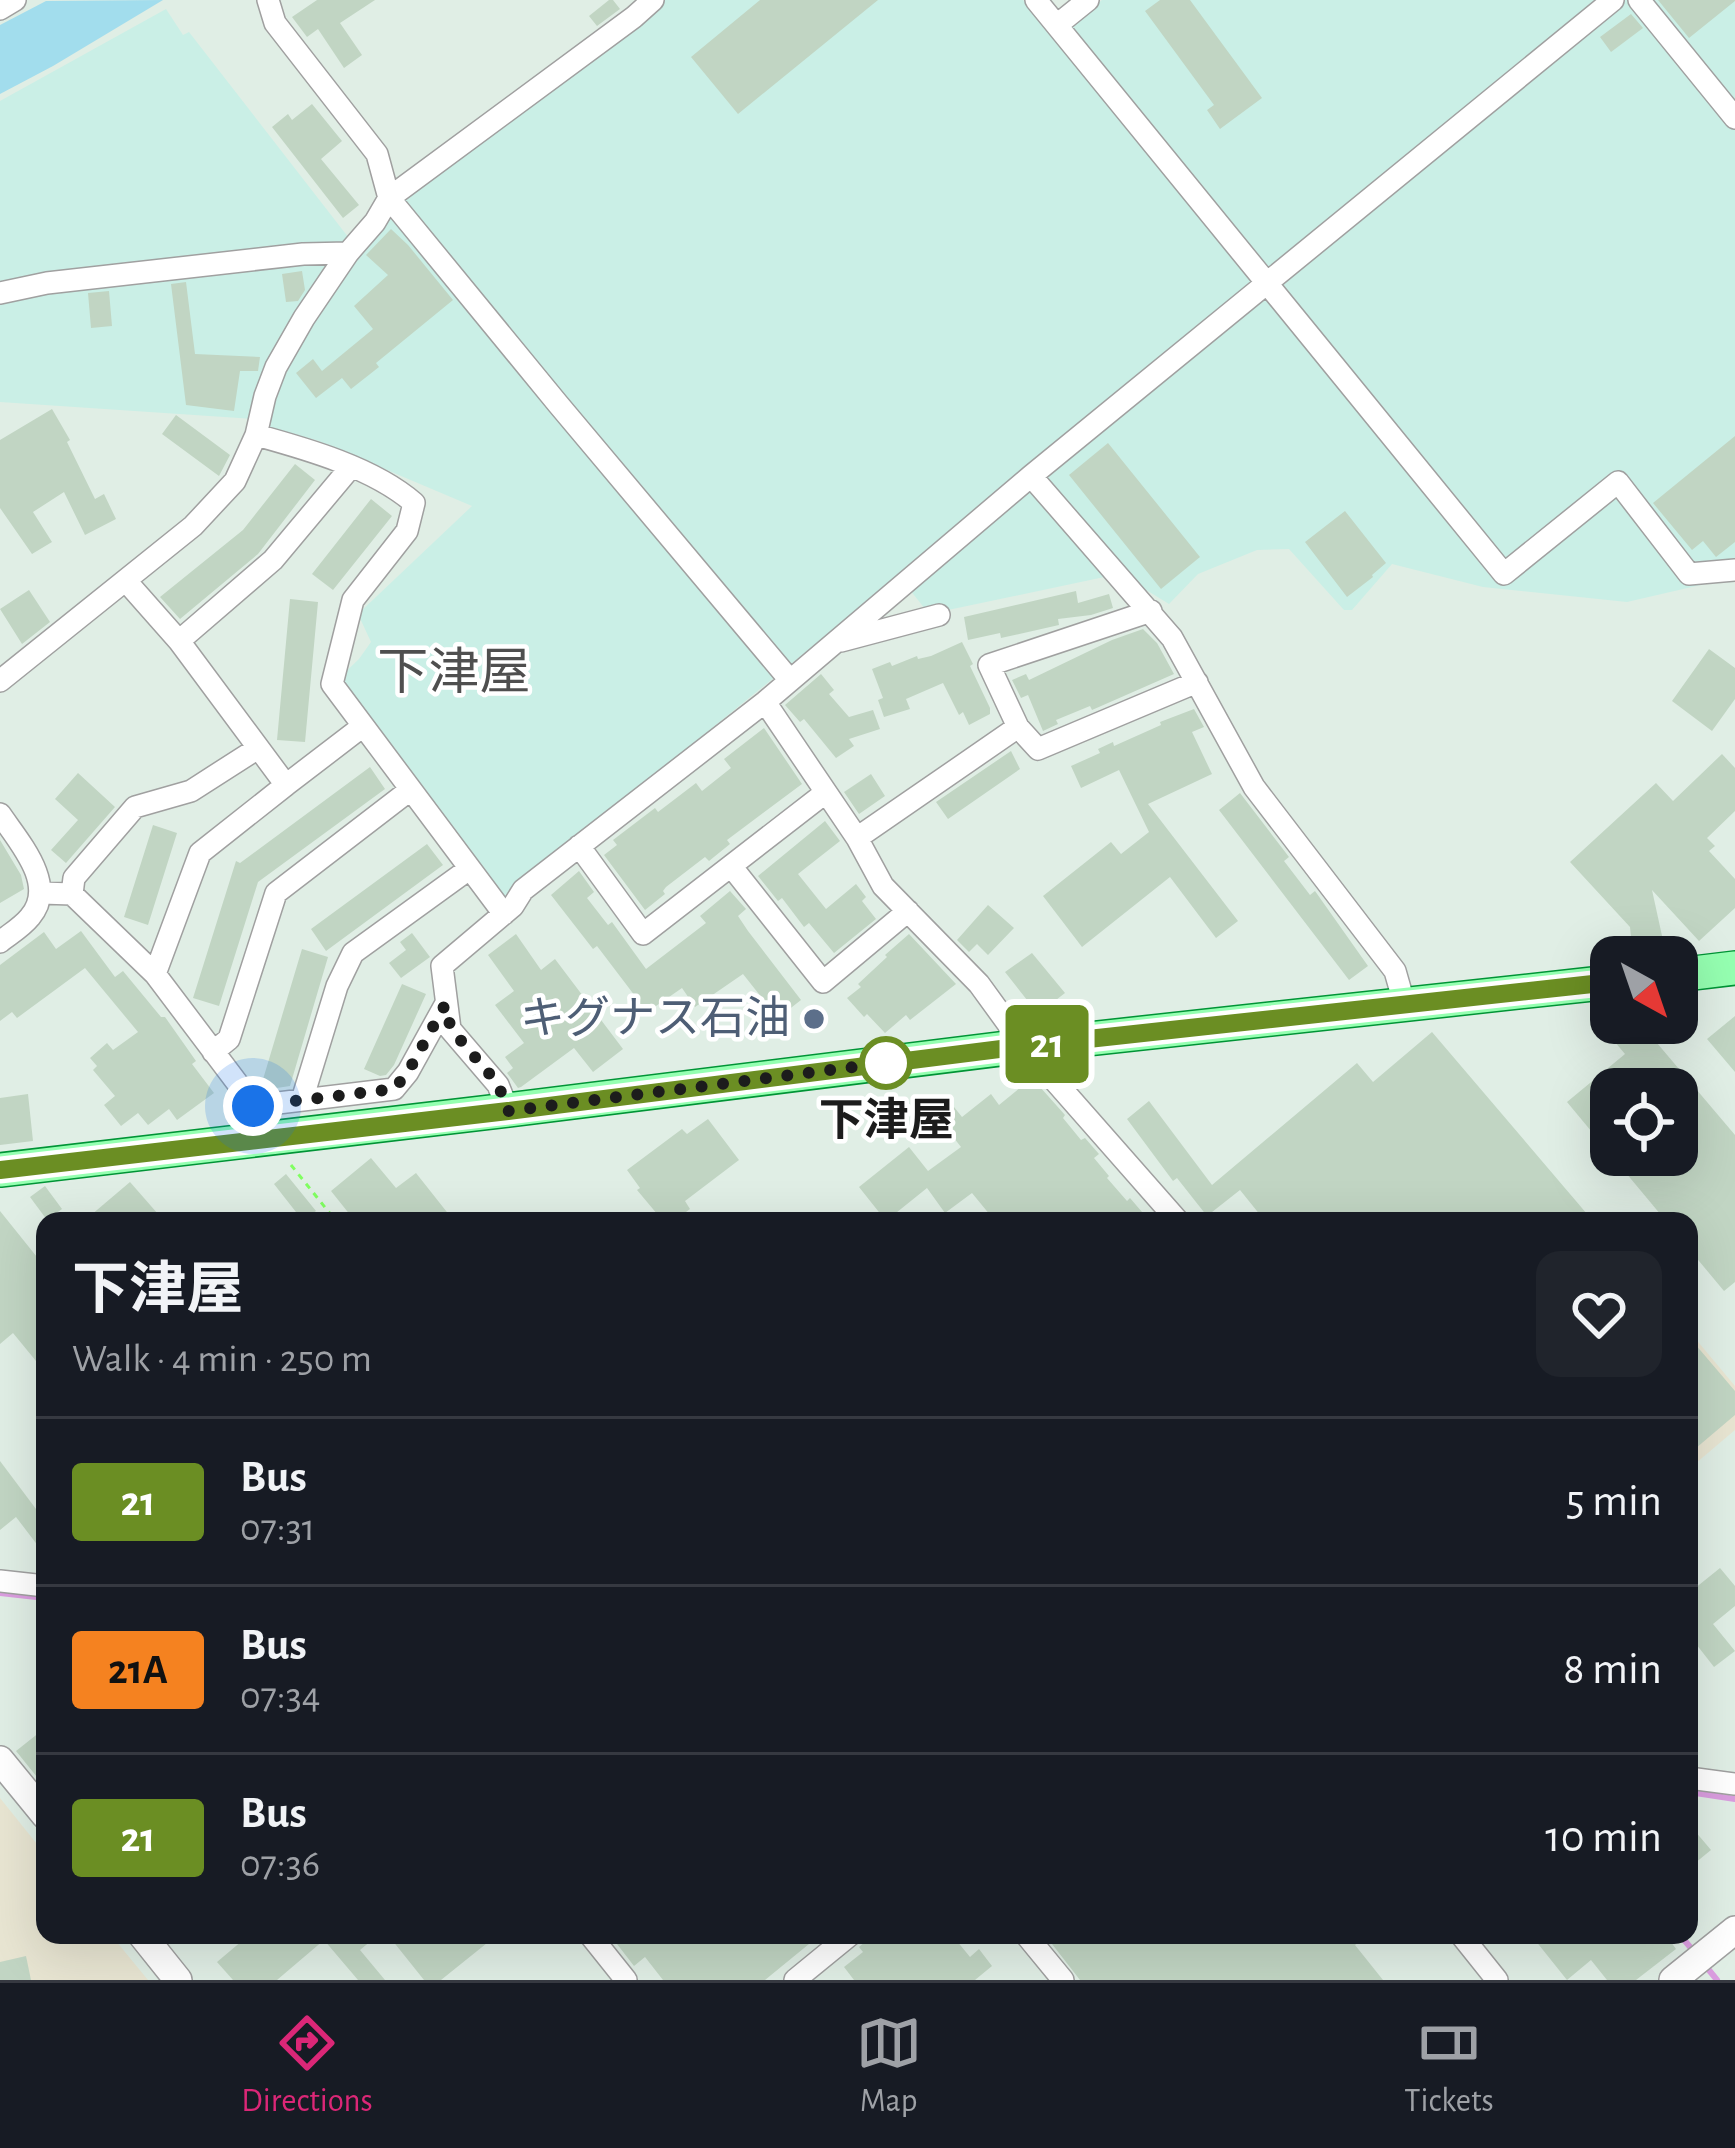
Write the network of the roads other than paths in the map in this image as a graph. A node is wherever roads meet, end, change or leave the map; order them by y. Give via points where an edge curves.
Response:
1 (15, 0) edge
2 (268, 0) edge
3 (653, 0) edge
4 (1036, 0) edge
5 (1088, 0) edge
6 (1613, 0) edge
7 (1639, 0) edge
8 (0, 9) edge
9 (1057, 25) junction
10 (1735, 118) edge
11 (389, 198) junction
12 (348, 253) junction
13 (1267, 283) junction
14 (0, 293) edge
15 (256, 435) junction
16 (350, 468) junction
17 (1031, 476) junction
18 (1735, 570) edge
19 (126, 581) junction
20 (1151, 611) junction
21 (939, 615) dead end
22 (179, 641) junction
23 (834, 643) junction
24 (789, 679) junction
25 (0, 681) edge
26 (1197, 682) junction
27 (765, 702) junction
28 (363, 726) junction
29 (1018, 727) junction
30 (258, 748) junction
31 (286, 785) junction
32 (410, 790) junction
33 (825, 794) junction
34 (0, 814) edge
35 (857, 838) junction
36 (579, 845) junction
37 (731, 866) junction
38 (469, 869) junction
39 (42, 893) junction
40 (72, 894) junction
41 (908, 911) junction
42 (504, 914) junction
43 (0, 942) edge
44 (1735, 968) edge
45 (1698, 972) edge
46 (154, 974) junction
47 (1590, 984) edge
48 (445, 1005) junction
49 (1405, 1006) junction
50 (1024, 1046) junction
51 (213, 1052) junction
52 (302, 1100) junction
53 (253, 1106) junction
54 (508, 1111) junction
55 (278, 1137) junction
56 (0, 1169) edge
57 (1170, 1212) edge
58 (0, 1581) edge
59 (36, 1585) edge
60 (0, 1760) edge
61 (1698, 1779) edge
62 (1735, 1784) edge
63 (36, 1804) edge
64 (1735, 1930) edge
65 (149, 1944) edge
66 (597, 1944) edge
67 (839, 1944) edge
68 (1033, 1944) edge
69 (1468, 1944) edge
70 (178, 1980) edge
71 (626, 1980) edge
72 (795, 1980) edge
73 (1063, 1980) edge
74 (1497, 1980) edge
75 (1673, 1980) edge

1 - 8 street
2 - 11 street via 275,23 377,154
3 - 11 street
4 - 9 street
5 - 9 street
6 - 13 street
7 - 10 street
9 - 13 street
11 - 12 street
11 - 24 street
12 - 14 street
12 - 15 street via 276,367
13 - 17 street
13 - 18 street via 1504,574 1618,482 1689,574
15 - 16 street
15 - 19 street via 235,481
16 - 22 street via 273,560
16 - 28 street via 414,503 407,531 352,600 332,684
17 - 20 street
17 - 23 street
19 - 22 street
19 - 25 street
20 - 26 street
20 - 29 street via 989,664
21 - 23 street
22 - 30 street
23 - 24 street
24 - 27 street
26 - 29 street via 1038,749
26 - 49 street via 1254,787 1395,971
27 - 33 street
27 - 36 street
28 - 31 street
28 - 32 street
29 - 35 street
30 - 31 street
30 - 40 street via 191,791 135,807 74,878
31 - 46 street via 200,853
32 - 38 street
32 - 51 street via 276,893 229,1040
33 - 35 street
33 - 37 street
34 - 39 street
35 - 41 street
36 - 37 street via 643,934
36 - 42 street
37 - 41 street via 823,982
38 - 42 street
38 - 52 street via 353,953
39 - 40 street
39 - 43 street via 32,916
40 - 46 street
41 - 50 street via 979,984
42 - 48 street via 442,966
44 - 45 main road
46 - 51 street
47 - 49 main road
48 - 52 street via 394,1089
48 - 54 street via 451,1029 498,1084
49 - 50 main road
50 - 54 main road
50 - 57 street
51 - 53 street
52 - 53 street
53 - 55 street
54 - 55 main road
55 - 56 main road
58 - 59 street
60 - 63 street
61 - 62 street
64 - 75 street
65 - 70 street
66 - 71 street
67 - 72 street
68 - 73 street
69 - 74 street

